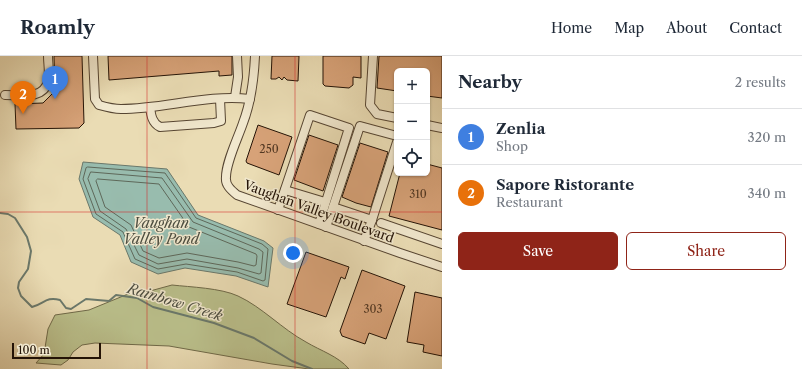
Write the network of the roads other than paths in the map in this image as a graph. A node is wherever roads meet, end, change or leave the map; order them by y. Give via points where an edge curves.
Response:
1 (48, 56) edge
2 (93, 56) edge
3 (237, 56) edge
4 (255, 56) edge
5 (373, 56) edge
6 (5, 95) dead end
7 (235, 97) junction
8 (250, 98) junction
9 (220, 99) junction
10 (150, 107) junction
11 (394, 117) edge
12 (430, 126) edge
13 (442, 128) edge
14 (394, 135) edge
15 (394, 151) edge
16 (285, 190) junction
17 (325, 202) junction
18 (333, 207) junction
19 (278, 210) junction
20 (372, 220) junction
21 (381, 223) dead end
22 (323, 226) junction
23 (364, 241) junction
24 (442, 244) edge
25 (442, 267) edge

1 - 6 street via 48,79 42,92 35,95
2 - 10 street via 95,99 99,105 119,109
3 - 7 street via 238,77
4 - 8 street, Vaughan Valley Boulevard via 255,74
5 - 11 street via 370,105 377,114
7 - 8 street
7 - 9 street
8 - 19 street, Vaughan Valley Boulevard via 230,161 227,183 236,195
9 - 10 street
9 - 10 street via 221,121 214,123 160,127 152,117
12 - 13 street
14 - 18 street via 360,126
15 - 20 street
16 - 17 street
16 - 17 street via 310,114 349,128
16 - 19 street
17 - 22 street
18 - 20 street
18 - 22 street
19 - 22 street, Vaughan Valley Boulevard
20 - 23 street
21 - 24 street
22 - 23 street, Vaughan Valley Boulevard
23 - 25 street, Vaughan Valley Boulevard

